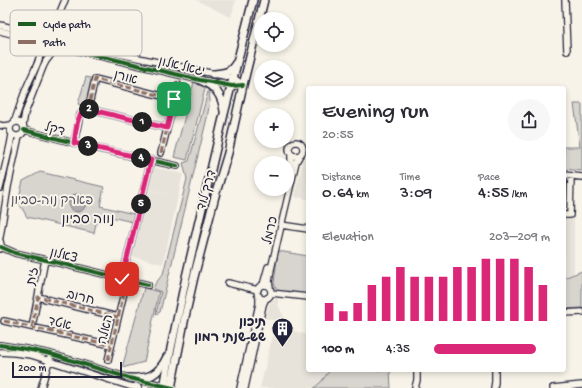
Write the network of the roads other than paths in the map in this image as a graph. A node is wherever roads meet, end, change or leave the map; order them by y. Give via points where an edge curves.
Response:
1 (65, 0) edge
2 (253, 0) edge
3 (264, 0) edge
4 (565, 0) edge
5 (61, 10) edge
6 (0, 25) edge
7 (10, 28) edge
8 (0, 32) edge
9 (10, 34) edge
10 (567, 51) dead end
11 (240, 55) junction
12 (40, 56) edge
13 (51, 56) edge
14 (101, 56) edge
15 (128, 56) edge
16 (213, 74) junction
17 (234, 78) junction
18 (200, 80) junction
19 (178, 85) dead end
20 (243, 85) junction
21 (232, 86) junction
22 (174, 99) junction
23 (88, 109) junction
24 (224, 114) junction
25 (12, 124) junction
26 (2, 125) edge
27 (23, 128) junction
28 (167, 128) junction
29 (11, 133) junction
30 (19, 136) junction
31 (74, 143) junction
32 (306, 149) edge
33 (161, 153) dead end
34 (291, 154) joint
35 (301, 155) junction
36 (151, 160) junction
37 (177, 166) dead end
38 (566, 175) edge
39 (570, 176) junction
40 (582, 177) edge
41 (0, 188) edge
42 (284, 196) edge
43 (566, 215) edge
44 (281, 225) junction
45 (306, 229) edge
46 (0, 236) edge
47 (0, 246) edge
48 (45, 260) junction
49 (125, 279) junction
50 (228, 283) dead end
51 (148, 285) dead end
52 (263, 285) junction
53 (258, 290) junction
54 (269, 293) junction
55 (259, 296) junction
56 (38, 297) junction
57 (306, 297) edge
58 (582, 312) edge
59 (566, 313) edge
60 (118, 317) junction
61 (4, 320) dead end
62 (32, 328) junction
63 (0, 345) edge
64 (112, 345) junction
65 (171, 348) junction
66 (0, 352) edge
67 (51, 354) junction
68 (108, 360) dead end
69 (49, 361) junction
70 (417, 372) edge
71 (495, 372) edge
72 (417, 377) junction
73 (129, 378) junction
74 (494, 385) edge
75 (582, 385) edge
76 (169, 387) edge
77 (41, 388) edge
78 (139, 388) edge
79 (240, 388) edge
80 (245, 388) edge
81 (416, 388) edge
82 (420, 388) edge
83 (498, 388) edge
84 (553, 388) edge

1 - 5 street
2 - 11 main road, דרך לוד
3 - 20 main road, דרך לוד
4 - 10 street
6 - 7 street
8 - 9 street
11 - 16 main road via 229,71
11 - 17 main road, דרך לוד
12 - 25 street
13 - 27 street via 43,67 25,113
14 - 18 street, יגאל אלון
15 - 16 street, יגאל אלון
16 - 17 street, יגאל אלון
17 - 20 street, יגאל אלון
17 - 21 main road, דרך לוד
18 - 21 street, יגאל אלון
18 - 24 main road via 212,86 219,94
19 - 22 street
20 - 21 street, יגאל אלון
20 - 76 main road, דרך לוד
21 - 24 main road, דרך לוד
22 - 23 street, אורן via 95,79
22 - 28 street
23 - 28 street
23 - 31 street via 80,115
24 - 65 main road, דרך לוד
25 - 26 street
25 - 27 street via 19,123
25 - 29 street
26 - 29 street
27 - 30 street
27 - 31 street, דקל
28 - 33 street
29 - 30 street
29 - 41 street
30 - 46 street
31 - 36 street, דקל
32 - 34 street via 298,142 293,142 289,148
32 - 35 street, כרמל
34 - 35 street
35 - 44 street, כרמל via 296,162
36 - 37 street, דקל
36 - 49 street, האלה
38 - 39 street
39 - 40 street
39 - 43 street via 570,215
42 - 52 street, כרמל
44 - 45 street
44 - 54 street, כרמל via 270,273
47 - 48 street, צאלון via 15,253
48 - 49 street, צאלון
48 - 56 street, זית
49 - 51 street, צאלון
49 - 60 street, האלה
50 - 53 street
52 - 53 street
52 - 54 street via 266,285
53 - 55 street
54 - 55 street via 262,298
54 - 57 street
54 - 80 street, כרמל via 263,305
55 - 79 street
56 - 60 street, חרוב
56 - 62 street, זית
58 - 59 street
60 - 64 street, האלה
61 - 62 street, אטד
62 - 64 street, אטד
63 - 67 street
64 - 68 street, האלה
65 - 73 main road via 155,373 143,378
65 - 76 main road, דרך לוד
66 - 69 street via 26,354
67 - 69 street
67 - 73 street
69 - 77 street
69 - 78 street
70 - 72 street
71 - 74 street
72 - 81 street
72 - 82 street
73 - 76 street
74 - 83 street
75 - 84 street

